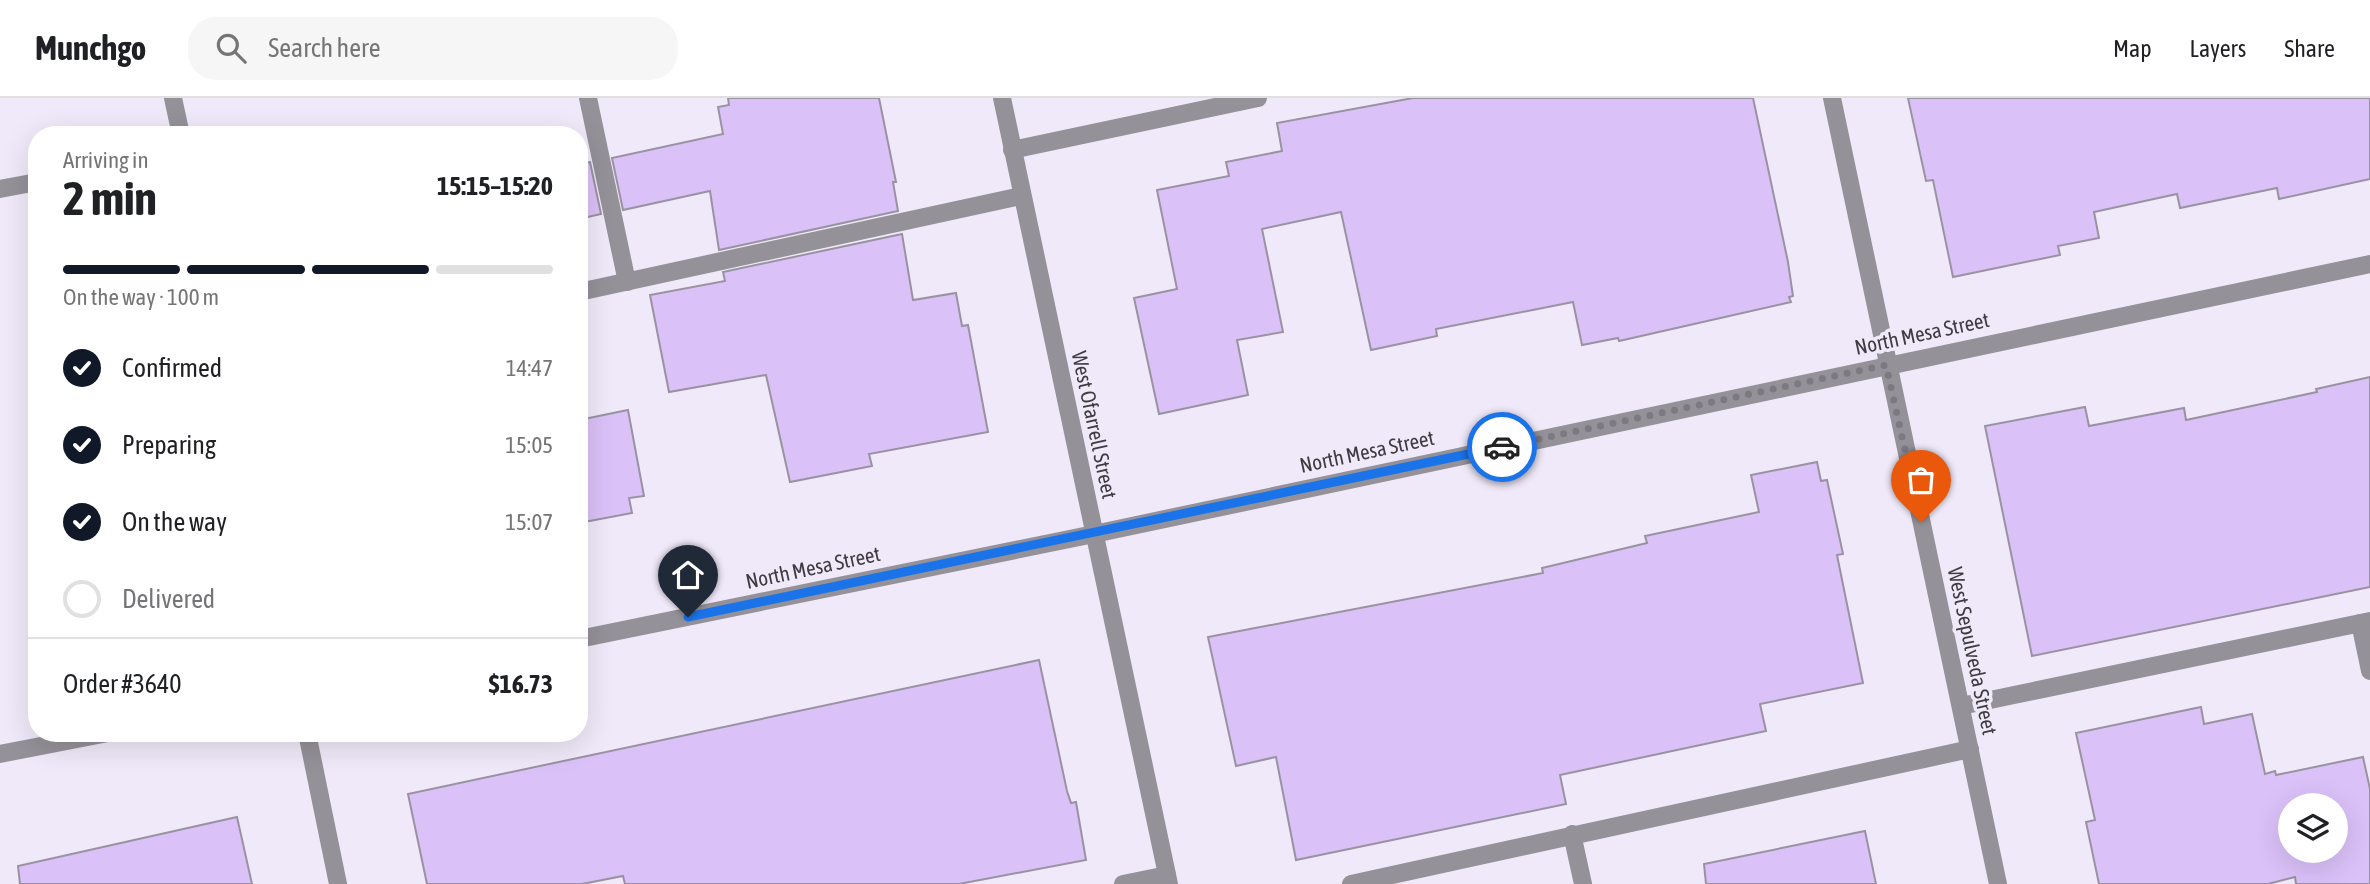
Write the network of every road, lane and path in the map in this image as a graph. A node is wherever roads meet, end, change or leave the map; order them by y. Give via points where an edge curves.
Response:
1 (173, 98) edge
2 (588, 98) edge
3 (1002, 98) edge
4 (1258, 98) edge
5 (1832, 98) edge
6 (179, 126) edge
7 (1012, 150) junction
8 (28, 184) edge
9 (0, 189) edge
10 (1021, 196) junction
11 (2370, 264) edge
12 (627, 282) junction
13 (588, 290) edge
14 (1886, 365) junction
15 (1094, 534) junction
16 (2365, 622) edge
17 (588, 637) edge
18 (2370, 671) edge
19 (1961, 706) junction
20 (62, 742) edge
21 (309, 742) edge
22 (1970, 749) junction
23 (0, 754) edge
24 (1572, 834) junction
25 (1168, 880) edge
26 (338, 884) edge
27 (1123, 884) edge
28 (1351, 884) edge
29 (1583, 884) edge
30 (1998, 884) edge

1 - 6 street
2 - 12 street
3 - 7 street, West Ofarrell Street
4 - 7 street
5 - 14 street, West Sepulveda Street
7 - 10 street, West Ofarrell Street
8 - 9 street
10 - 12 street
10 - 15 street, West Ofarrell Street
11 - 14 street, North Mesa Street
12 - 13 street
14 - 15 street, North Mesa Street
14 - 19 street, West Sepulveda Street
15 - 17 street, North Mesa Street
15 - 25 street, West Ofarrell Street
16 - 18 street
16 - 19 street
19 - 22 street, West Sepulveda Street
20 - 23 street
21 - 26 street
22 - 24 street
22 - 30 street, West Sepulveda Street
24 - 28 street
24 - 29 street
25 - 27 street

